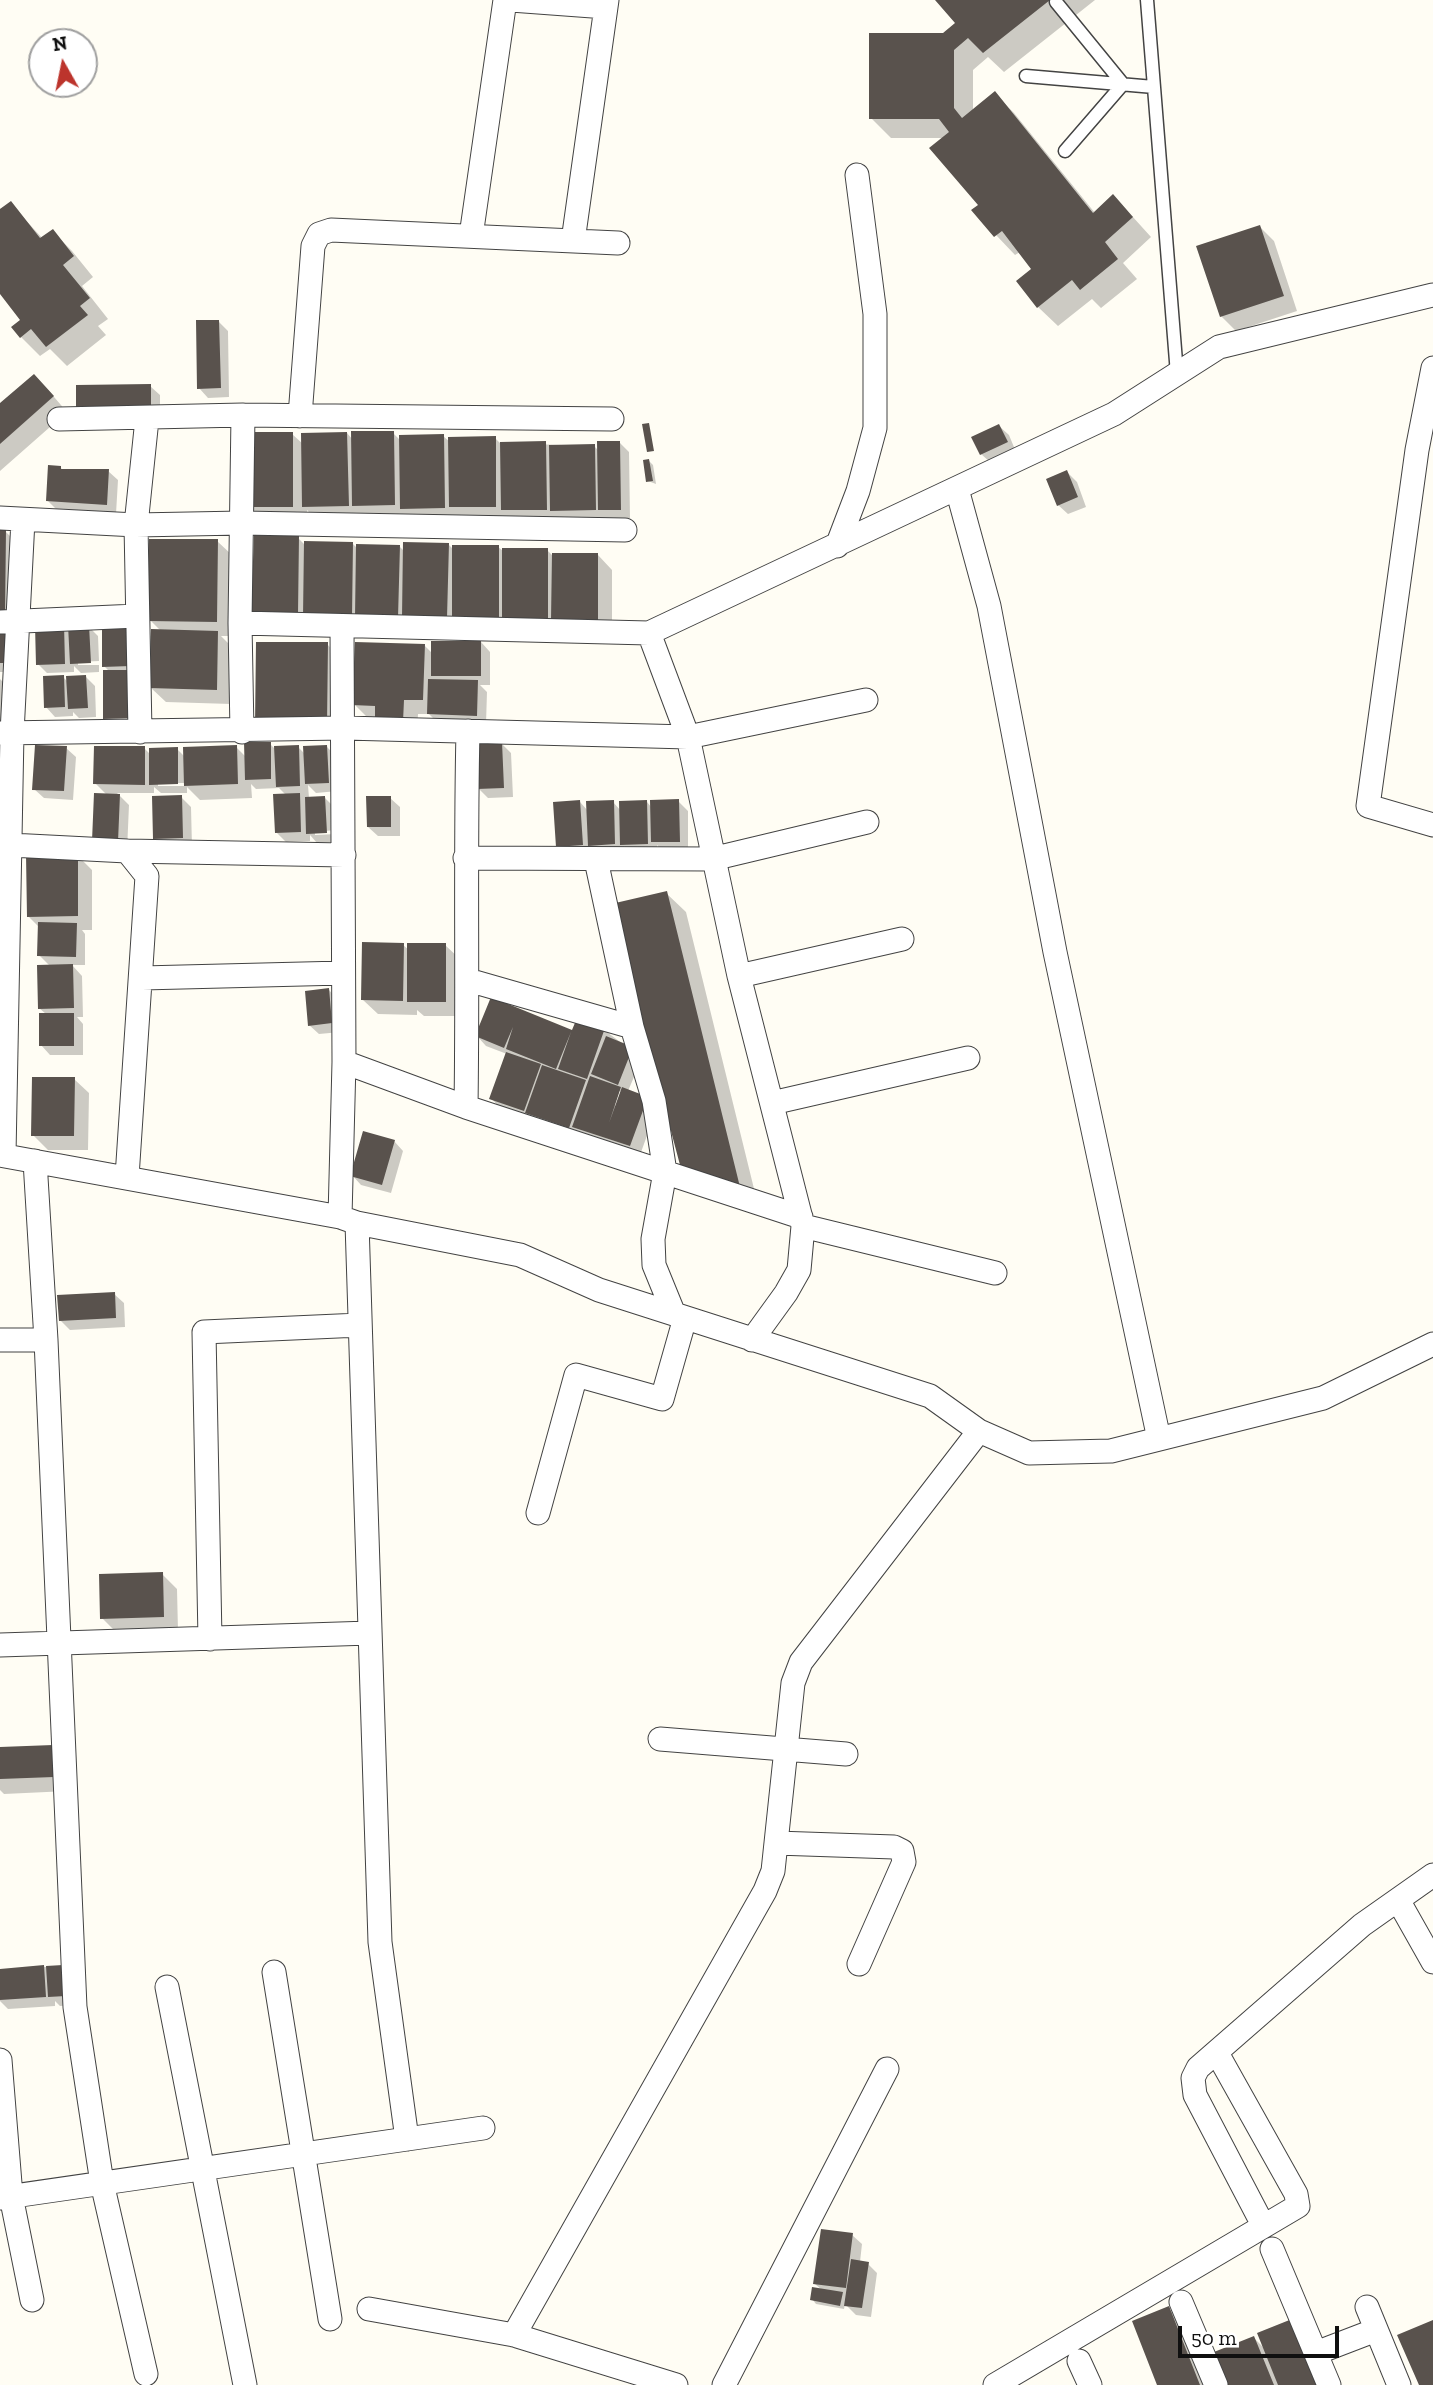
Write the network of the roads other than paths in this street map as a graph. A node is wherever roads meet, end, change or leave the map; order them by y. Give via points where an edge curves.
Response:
1 (505, 0) edge
2 (511, 0) edge
3 (1147, 0) edge
4 (1056, 2) dead end
5 (607, 4) edge
6 (1027, 76) dead end
7 (1123, 84) junction
8 (1154, 87) junction
9 (1065, 151) dead end
10 (856, 175) dead end
11 (471, 236) junction
12 (573, 241) junction
13 (618, 243) dead end
14 (1433, 295) edge
15 (1433, 368) edge
16 (1177, 373) junction
17 (243, 415) junction
18 (300, 416) junction
19 (59, 419) dead end
20 (147, 419) junction
21 (612, 419) dead end
22 (1425, 451) edge
23 (957, 489) junction
24 (11, 519) edge
25 (242, 523) junction
26 (136, 525) junction
27 (625, 530) dead end
28 (837, 547) junction
29 (137, 616) junction
30 (9, 622) edge
31 (240, 623) junction
32 (342, 627) junction
33 (649, 633) junction
34 (866, 700) dead end
35 (345, 728) junction
36 (468, 731) junction
37 (139, 732) junction
38 (242, 732) junction
39 (6, 733) edge
40 (688, 737) junction
41 (867, 822) dead end
42 (1433, 825) edge
43 (10, 845) junction
44 (127, 851) junction
45 (344, 855) junction
46 (465, 858) junction
47 (712, 859) junction
48 (596, 860) junction
49 (902, 939) dead end
50 (343, 974) junction
51 (739, 976) junction
52 (142, 978) junction
53 (468, 980) junction
54 (3, 1023) edge
55 (632, 1027) junction
56 (968, 1058) dead end
57 (344, 1062) junction
58 (772, 1102) junction
59 (466, 1107) junction
60 (2, 1155) edge
61 (34, 1161) junction
62 (665, 1172) junction
63 (127, 1177) junction
64 (349, 1220) junction
65 (802, 1222) junction
66 (996, 1273) dead end
67 (680, 1316) junction
68 (360, 1325) junction
69 (752, 1339) junction
70 (0, 1340) edge
71 (46, 1340) junction
72 (1433, 1343) edge
73 (979, 1431) junction
74 (1159, 1439) junction
75 (538, 1513) dead end
76 (370, 1633) junction
77 (210, 1639) junction
78 (58, 1643) junction
79 (0, 1645) edge
80 (660, 1739) dead end
81 (786, 1748) junction
82 (846, 1754) dead end
83 (776, 1843) junction
84 (1433, 1875) edge
85 (1398, 1900) junction
86 (1433, 1962) edge
87 (859, 1964) dead end
88 (274, 1972) dead end
89 (167, 1987) dead end
90 (1217, 2053) junction
91 (0, 2060) edge
92 (887, 2069) dead end
93 (483, 2128) dead end
94 (407, 2139) junction
95 (306, 2154) junction
96 (200, 2169) junction
97 (102, 2183) junction
98 (6, 2197) edge
99 (1263, 2225) junction
100 (1272, 2249) dead end
101 (32, 2300) dead end
102 (1181, 2302) dead end
103 (1367, 2307) dead end
104 (369, 2309) dead end
105 (330, 2319) dead end
106 (1376, 2330) junction
107 (513, 2335) junction
108 (1316, 2353) junction
109 (1079, 2361) dead end
110 (146, 2374) dead end
111 (244, 2385) edge
112 (676, 2385) edge
113 (723, 2385) edge
114 (995, 2385) edge
115 (1090, 2385) edge
116 (1216, 2385) edge
117 (1329, 2385) edge
118 (1399, 2385) edge

1 - 11 street
2 - 5 street
3 - 8 lane
4 - 7 lane
5 - 12 street
6 - 7 lane
7 - 8 lane
7 - 9 lane
8 - 16 lane
10 - 28 street via 875,314 876,428
11 - 12 street
11 - 18 street via 331,230 319,234 313,246
12 - 13 street
14 - 16 street via 1219,347
15 - 22 street
16 - 23 street via 1114,414
17 - 18 street
17 - 20 street
17 - 25 street
18 - 21 street
19 - 20 street
20 - 26 street
22 - 42 street via 1368,806
23 - 28 street
23 - 74 street via 989,606 1055,952
24 - 26 street
24 - 30 street
25 - 26 street
25 - 27 street
25 - 31 street
26 - 29 street
28 - 33 street
29 - 30 street
29 - 37 street
30 - 39 street
31 - 32 street
31 - 38 street
32 - 33 street
32 - 35 street
33 - 40 street
34 - 40 street
35 - 36 street
35 - 38 street
35 - 45 street
36 - 40 street
36 - 46 street
37 - 38 street
37 - 39 street
39 - 43 street
40 - 47 street
41 - 47 street
43 - 44 street
43 - 54 street
44 - 45 street
44 - 52 street via 147,876
45 - 50 street
46 - 48 street
46 - 53 street
47 - 48 street
47 - 51 street
48 - 55 street
49 - 51 street
50 - 52 street
50 - 57 street
51 - 58 street
52 - 63 street
53 - 55 street
53 - 59 street
54 - 60 street
55 - 62 street via 654,1101
56 - 58 street
57 - 59 street
57 - 64 street
58 - 65 street
59 - 62 street
60 - 61 street
61 - 63 street
61 - 71 street
62 - 65 street
62 - 67 street via 653,1239 654,1265
63 - 64 street
64 - 67 street via 520,1255 599,1290
64 - 68 street
65 - 66 street
65 - 69 street via 799,1270
67 - 69 street
67 - 75 street via 662,1399 576,1375
68 - 76 street
68 - 77 street via 204,1332
69 - 73 street via 930,1396
70 - 71 street
71 - 78 street
72 - 74 street via 1323,1398
73 - 74 street via 1029,1453 1111,1451
73 - 81 street via 801,1662 793,1683
76 - 77 street
76 - 94 street via 380,1942
77 - 78 street
78 - 79 street
78 - 97 street via 75,2007
80 - 81 street
81 - 82 street
81 - 83 street
83 - 87 street via 902,1851 904,1862
83 - 107 street via 774,1871 765,1891
84 - 85 street
85 - 86 street
85 - 90 street via 1362,1925
88 - 95 street
89 - 96 street
90 - 99 street via 1198,2068 1192,2087
90 - 99 street via 1298,2201 1293,2210
91 - 98 street
92 - 113 street
93 - 94 street
94 - 95 street
95 - 96 street
95 - 105 street
96 - 97 street
96 - 111 street
97 - 98 street
97 - 110 street
98 - 101 street
99 - 114 street
100 - 108 street
102 - 116 street
103 - 106 street
104 - 107 street
106 - 108 street
106 - 118 street
107 - 112 street
108 - 117 street
109 - 115 street

